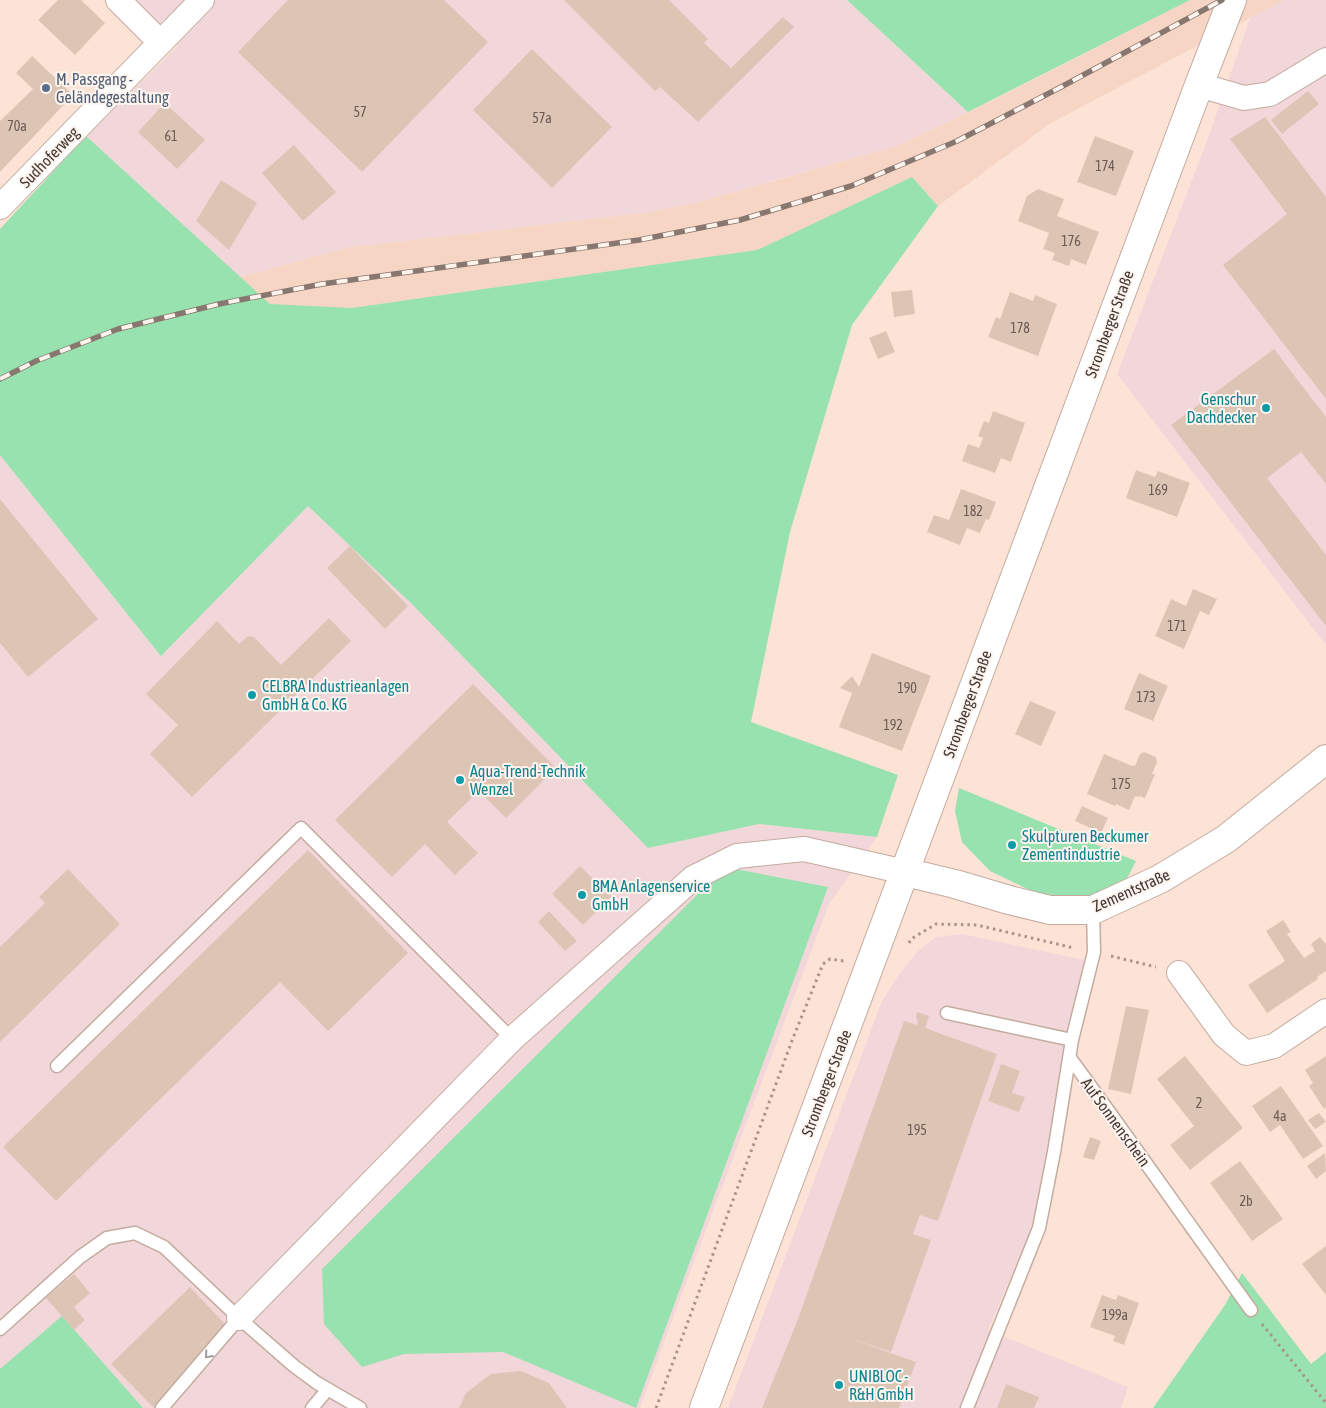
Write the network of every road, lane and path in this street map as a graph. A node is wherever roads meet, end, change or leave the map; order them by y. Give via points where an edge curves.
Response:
1 (118, 0) edge
2 (202, 0) edge
3 (1232, 0) edge
4 (160, 42) junction
5 (1326, 60) edge
6 (1199, 85) junction
7 (0, 207) edge
8 (1326, 759) edge
9 (905, 872) junction
10 (1093, 910) junction
11 (1094, 952) junction
12 (1179, 973) joint
13 (1326, 1011) edge
14 (947, 1013) dead end
15 (512, 1039) junction
16 (1072, 1040) junction
17 (1070, 1058) junction
18 (57, 1066) dead end
19 (1250, 1310) joint
20 (240, 1318) junction
21 (0, 1329) edge
22 (328, 1389) junction
23 (1326, 1403) edge
24 (162, 1408) edge
25 (312, 1408) edge
26 (360, 1408) edge
27 (704, 1408) edge
28 (967, 1408) edge

1 - 4 street
2 - 4 street, Sudhoferweg
3 - 6 main road, Stromberger Straße
4 - 7 street, Sudhoferweg
5 - 6 street via 1270,94 1244,98
6 - 9 main road, Stromberger Straße
8 - 10 main road, Zementstraße via 1226,839 1160,879
9 - 10 main road, Zementstraße via 1050,910
9 - 15 street via 804,849 737,856 693,878
9 - 27 main road, Stromberger Straße
10 - 11 lane
11 - 12 path
11 - 16 lane
12 - 13 street via 1224,1035 1246,1053 1274,1046
14 - 16 lane
15 - 18 lane via 301,828
15 - 20 street
16 - 17 lane
17 - 19 lane, Auf Sonnenschein
17 - 28 lane via 1039,1228
19 - 23 path
20 - 21 lane via 164,1247 135,1233 107,1238 80,1257
20 - 22 lane via 294,1366
20 -> 24 lane
22 - 25 lane
22 - 26 lane

